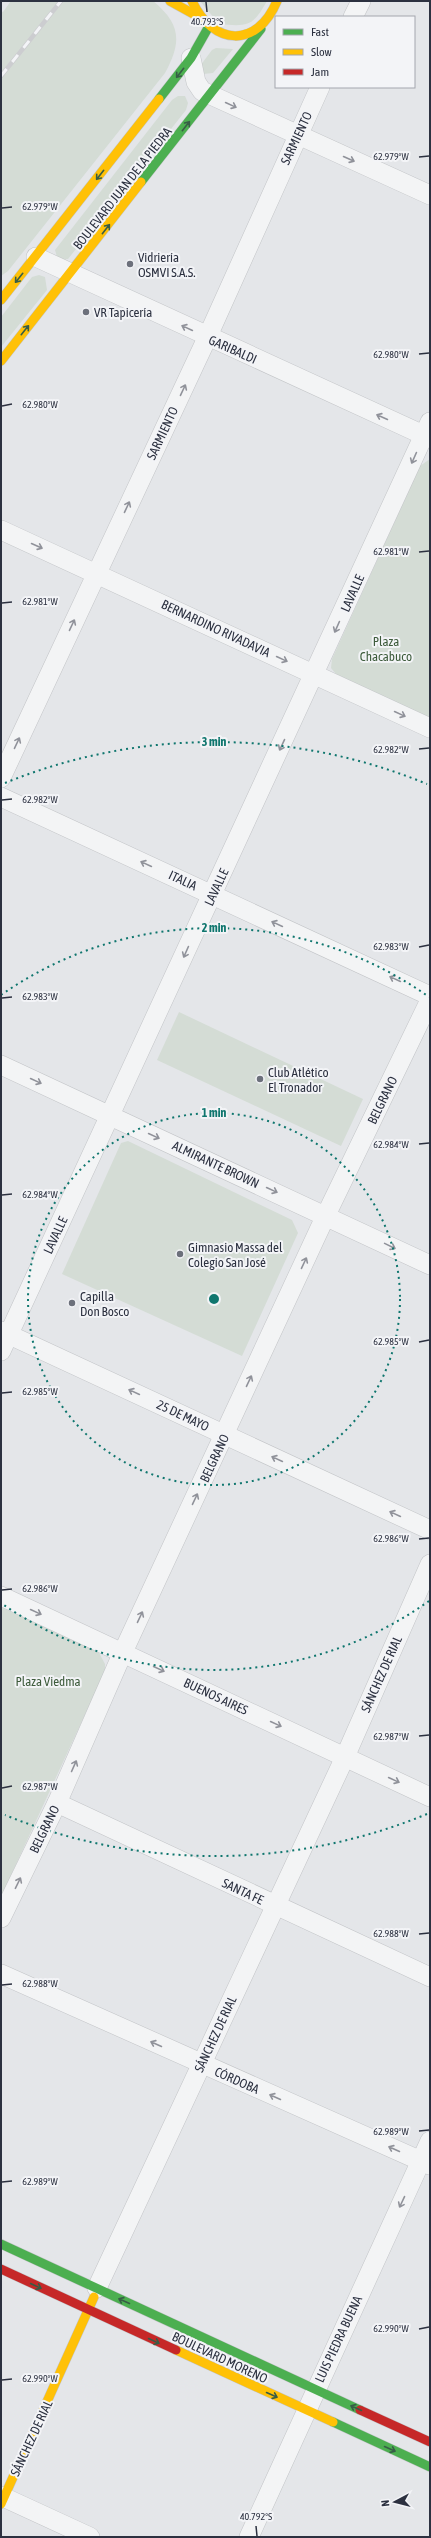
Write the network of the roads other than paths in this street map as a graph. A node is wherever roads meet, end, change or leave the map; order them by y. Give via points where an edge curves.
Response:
1 (170, 1) edge
2 (192, 1) edge
3 (277, 1) edge
4 (361, 1) edge
5 (354, 16) edge
6 (199, 17) junction
7 (208, 28) junction
8 (261, 29) junction
9 (191, 58) junction
10 (320, 88) edge
11 (210, 95) junction
12 (297, 135) junction
13 (430, 196) edge
14 (36, 257) junction
15 (71, 274) junction
16 (1, 300) edge
17 (208, 338) junction
18 (1, 361) edge
19 (428, 432) edge
20 (1, 530) edge
21 (96, 573) junction
22 (315, 674) junction
23 (430, 728) edge
24 (1, 778) edge
25 (1, 797) edge
26 (212, 894) junction
27 (430, 996) edge
28 (430, 1000) edge
29 (1, 1065) edge
30 (111, 1116) junction
31 (326, 1215) junction
32 (430, 1265) edge
33 (4, 1339) edge
34 (225, 1434) junction
35 (430, 1530) edge
36 (430, 1564) edge
37 (1, 1596) edge
38 (123, 1652) junction
39 (345, 1757) junction
40 (430, 1797) edge
41 (57, 1803) junction
42 (274, 1905) junction
43 (1, 1918) edge
44 (1, 1974) edge
45 (430, 1976) edge
46 (201, 2065) junction
47 (430, 2141) edge
48 (425, 2162) edge
49 (1, 2244) edge
50 (1, 2269) edge
51 (97, 2288) junction
52 (89, 2311) junction
53 (315, 2390) junction
54 (306, 2411) junction
55 (430, 2442) edge
56 (430, 2467) edge
57 (2, 2499) edge
58 (90, 2537) edge
59 (249, 2537) edge

1 - 6 main road
2 - 6 main road
3 - 8 main road, BOULEVARD JUAN DE LA PIEDRA via 273,14
4 - 5 street
6 - 7 main road
7 - 8 main road via 227,37 240,36
7 - 9 main road, BOULEVARD JUAN DE LA PIEDRA
8 - 11 main road, BOULEVARD JUAN DE LA PIEDRA
9 - 11 street via 196,82 202,91
9 -> 14 main road, BOULEVARD JUAN DE LA PIEDRA
10 - 12 street, SARMIENTO
11 -> 12 street
15 -> 11 main road, BOULEVARD JUAN DE LA PIEDRA
12 -> 13 street
12 - 17 street, SARMIENTO
14 - 15 street, GARIBALDI
14 -> 16 main road, BOULEVARD JUAN DE LA PIEDRA
17 -> 15 street, GARIBALDI
18 -> 15 main road, BOULEVARD JUAN DE LA PIEDRA
19 -> 17 street, GARIBALDI
21 -> 17 street, SARMIENTO
19 -> 22 street, LAVALLE
20 -> 21 street, BERNARDINO RIVADAVIA
21 -> 22 street, BERNARDINO RIVADAVIA
24 -> 21 street, SARMIENTO
22 -> 23 street, BERNARDINO RIVADAVIA
22 -> 26 street, LAVALLE
26 -> 25 street, ITALIA
27 -> 26 street, ITALIA
26 -> 30 street, LAVALLE
28 - 31 street, BELGRANO
29 -> 30 street, ALMIRANTE BROWN
30 -> 31 street, ALMIRANTE BROWN
30 - 33 street, LAVALLE
31 -> 32 street, ALMIRANTE BROWN
34 -> 31 street, BELGRANO
34 -> 33 street, 25 DE MAYO
35 -> 34 street, 25 DE MAYO
38 -> 34 street, BELGRANO
36 - 39 street, SÁNCHEZ DE RIAL
37 -> 38 street, BUENOS AIRES
38 -> 39 street, BUENOS AIRES
41 -> 38 street, BELGRANO
39 -> 40 street, BUENOS AIRES
39 - 42 street, SÁNCHEZ DE RIAL
41 - 42 street, SANTA FE
43 -> 41 street, BELGRANO
42 - 45 street, SANTA FE
42 - 46 street, SÁNCHEZ DE RIAL
46 -> 44 street, CÓRDOBA
48 -> 46 street, CÓRDOBA
46 - 51 street, SÁNCHEZ DE RIAL
47 - 48 street, LUIS PIEDRA BUENA
48 -> 53 street, LUIS PIEDRA BUENA
49 - 51 main road, BOULEVARD MORENO
50 -> 52 main road, BOULEVARD MORENO
51 - 52 main road, SÁNCHEZ DE RIAL
53 -> 51 main road, BOULEVARD MORENO
52 -> 54 main road, BOULEVARD MORENO
52 - 57 main road, SÁNCHEZ DE RIAL
53 - 54 street, LUIS PIEDRA BUENA
55 -> 53 main road, BOULEVARD MORENO
54 -> 56 main road, BOULEVARD MORENO
54 - 59 street, LUIS PIEDRA BUENA
57 - 58 street

